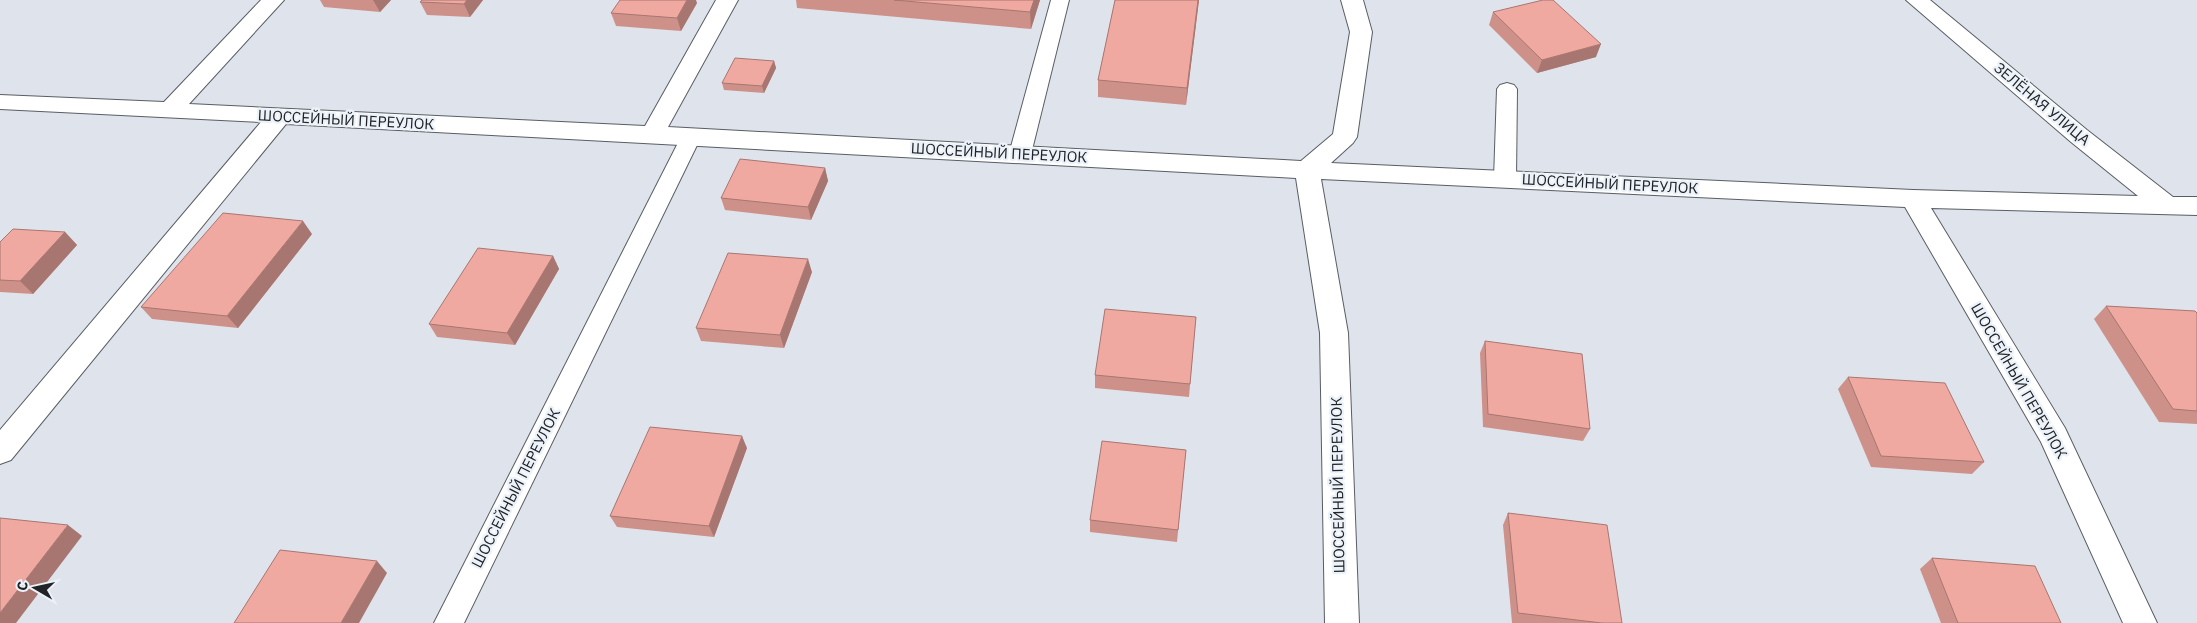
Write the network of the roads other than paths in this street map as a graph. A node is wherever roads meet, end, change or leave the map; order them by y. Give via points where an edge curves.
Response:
1 (273, 0) edge
2 (726, 0) edge
3 (1060, 0) edge
4 (1352, 0) edge
5 (1917, 0) edge
6 (1506, 89) dead end
7 (0, 102) edge
8 (170, 110) junction
9 (279, 117) junction
10 (652, 134) junction
11 (691, 138) junction
12 (1020, 154) junction
13 (1307, 170) junction
14 (1505, 179) junction
15 (1913, 199) junction
16 (2168, 206) junction
17 (2197, 206) edge
18 (0, 451) edge
19 (449, 623) edge
20 (1342, 623) edge
21 (2140, 623) edge

1 - 8 street
2 - 10 street
3 - 12 lane
4 - 13 street via 1361,32 1345,137
5 - 16 street, ЗЕЛЁНАЯ УЛИЦА
6 - 14 lane
7 - 8 street, ШОССЕЙНЫЙ ПЕРЕУЛОК
8 - 9 street, ШОССЕЙНЫЙ ПЕРЕУЛОК
9 - 10 street, ШОССЕЙНЫЙ ПЕРЕУЛОК
9 - 18 street
10 - 11 street, ШОССЕЙНЫЙ ПЕРЕУЛОК
11 - 12 street, ШОССЕЙНЫЙ ПЕРЕУЛОК
11 - 19 lane, ШОССЕЙНЫЙ ПЕРЕУЛОК
12 - 13 street, ШОССЕЙНЫЙ ПЕРЕУЛОК
13 - 14 street, ШОССЕЙНЫЙ ПЕРЕУЛОК
13 - 20 street, ШОССЕЙНЫЙ ПЕРЕУЛОК via 1334,333
14 - 15 street, ШОССЕЙНЫЙ ПЕРЕУЛОК
15 - 16 street, ШОССЕЙНЫЙ ПЕРЕУЛОК
15 - 21 street, ШОССЕЙНЫЙ ПЕРЕУЛОК via 2054,436
16 - 17 street, ШОССЕЙНЫЙ ПЕРЕУЛОК

